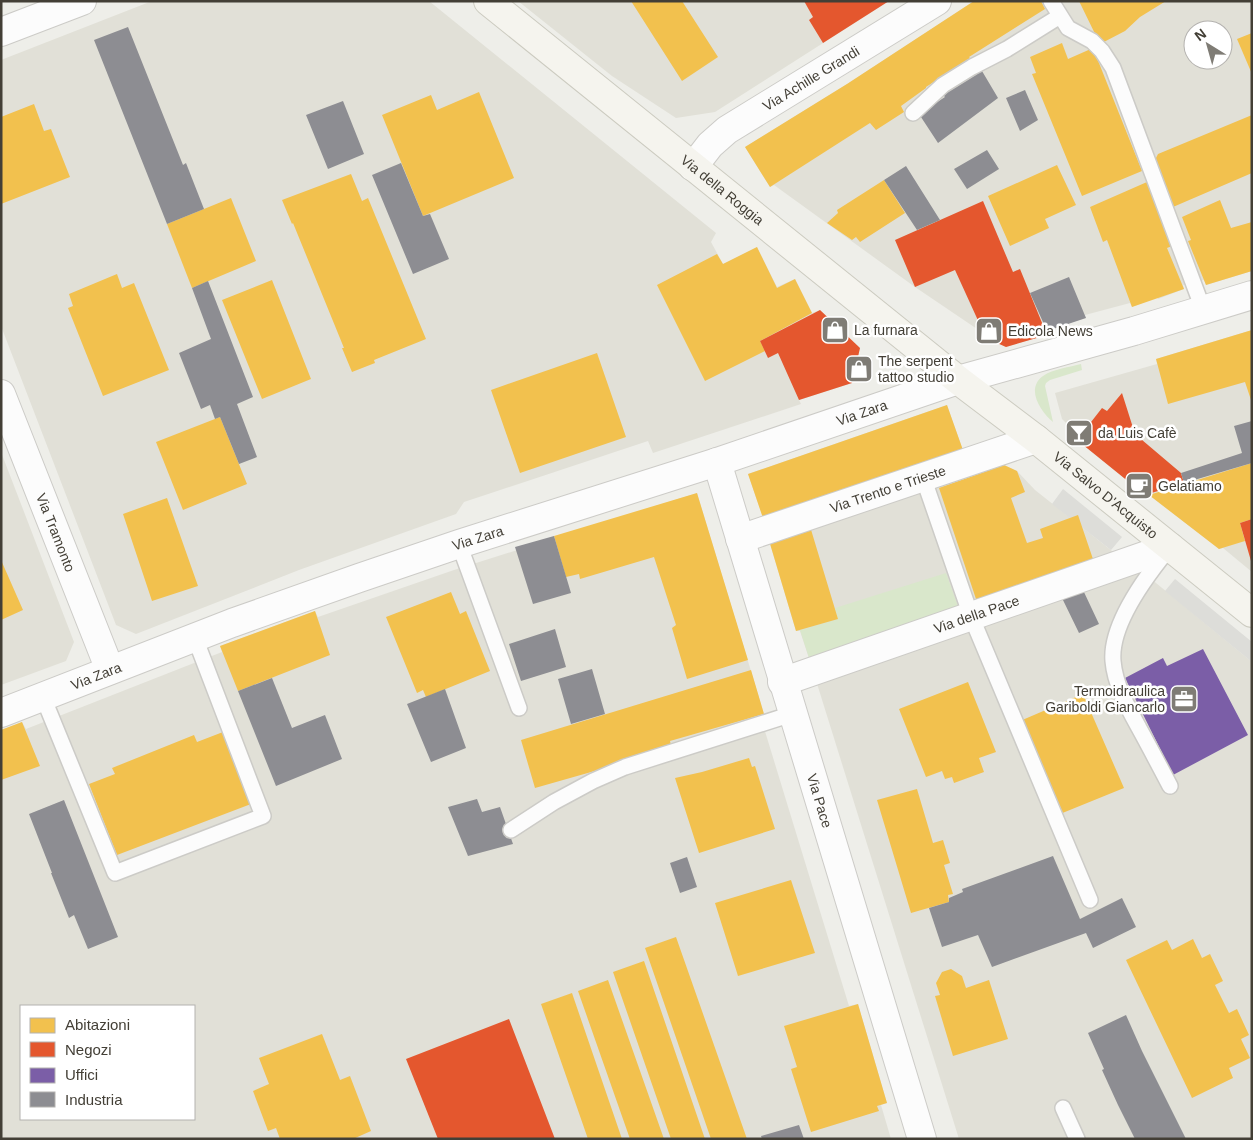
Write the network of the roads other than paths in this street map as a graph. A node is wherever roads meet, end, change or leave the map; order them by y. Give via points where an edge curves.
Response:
1 (82, 1) edge
2 (488, 1) edge
3 (937, 1) edge
4 (1051, 1) edge
5 (1060, 16) junction
6 (1, 32) edge
7 (913, 113) dead end
8 (693, 167) junction
9 (1252, 295) edge
10 (1203, 309) junction
11 (958, 380) junction
12 (1, 394) edge
13 (1036, 439) junction
14 (717, 462) junction
15 (923, 478) junction
16 (740, 539) junction
17 (459, 544) junction
18 (1170, 547) junction
19 (1252, 613) edge
20 (971, 616) junction
21 (195, 638) junction
22 (110, 670) junction
23 (782, 682) junction
24 (43, 696) junction
25 (519, 708) dead end
26 (1, 713) edge
27 (792, 714) junction
28 (1170, 786) dead end
29 (511, 830) dead end
30 (1090, 900) dead end
31 (1064, 1108) dead end
32 (922, 1139) edge
33 (1077, 1139) edge

1 - 6 street
2 - 8 street, Via della Roggia
3 - 8 street, Via Achille Grandi via 727,130
4 - 5 lane
5 - 7 lane via 943,85
5 - 10 lane via 1068,28 1092,41 1113,68
8 - 11 street, Via della Roggia
9 - 10 street
10 - 11 street
11 - 13 street, Via Salvo D'Acquisto
11 - 14 street, Via Zara
12 - 22 street, Via Tramonto
13 - 15 street, Via Trento e Trieste
13 - 18 street, Via Salvo D'Acquisto
14 - 16 street, Via Pace
14 - 17 street, Via Zara
15 - 16 street, Via Trento e Trieste
15 - 20 lane
16 - 23 street, Via Pace
17 - 21 street, Via Zara
17 - 25 lane
18 - 19 street, Via Salvo D'Acquisto
18 - 20 street, Via della Pace
18 - 28 lane via 1134,595 1116,639 1112,660 1126,704
20 - 23 street, Via della Pace
20 - 30 lane
21 - 22 street, Via Zara
21 - 24 lane via 263,816 115,873
22 - 24 street, Via Zara
23 - 27 street, Via Pace
24 - 26 street, Via Zara
27 - 29 lane via 625,767 554,802
27 - 32 street, Via Pace
31 - 33 lane

